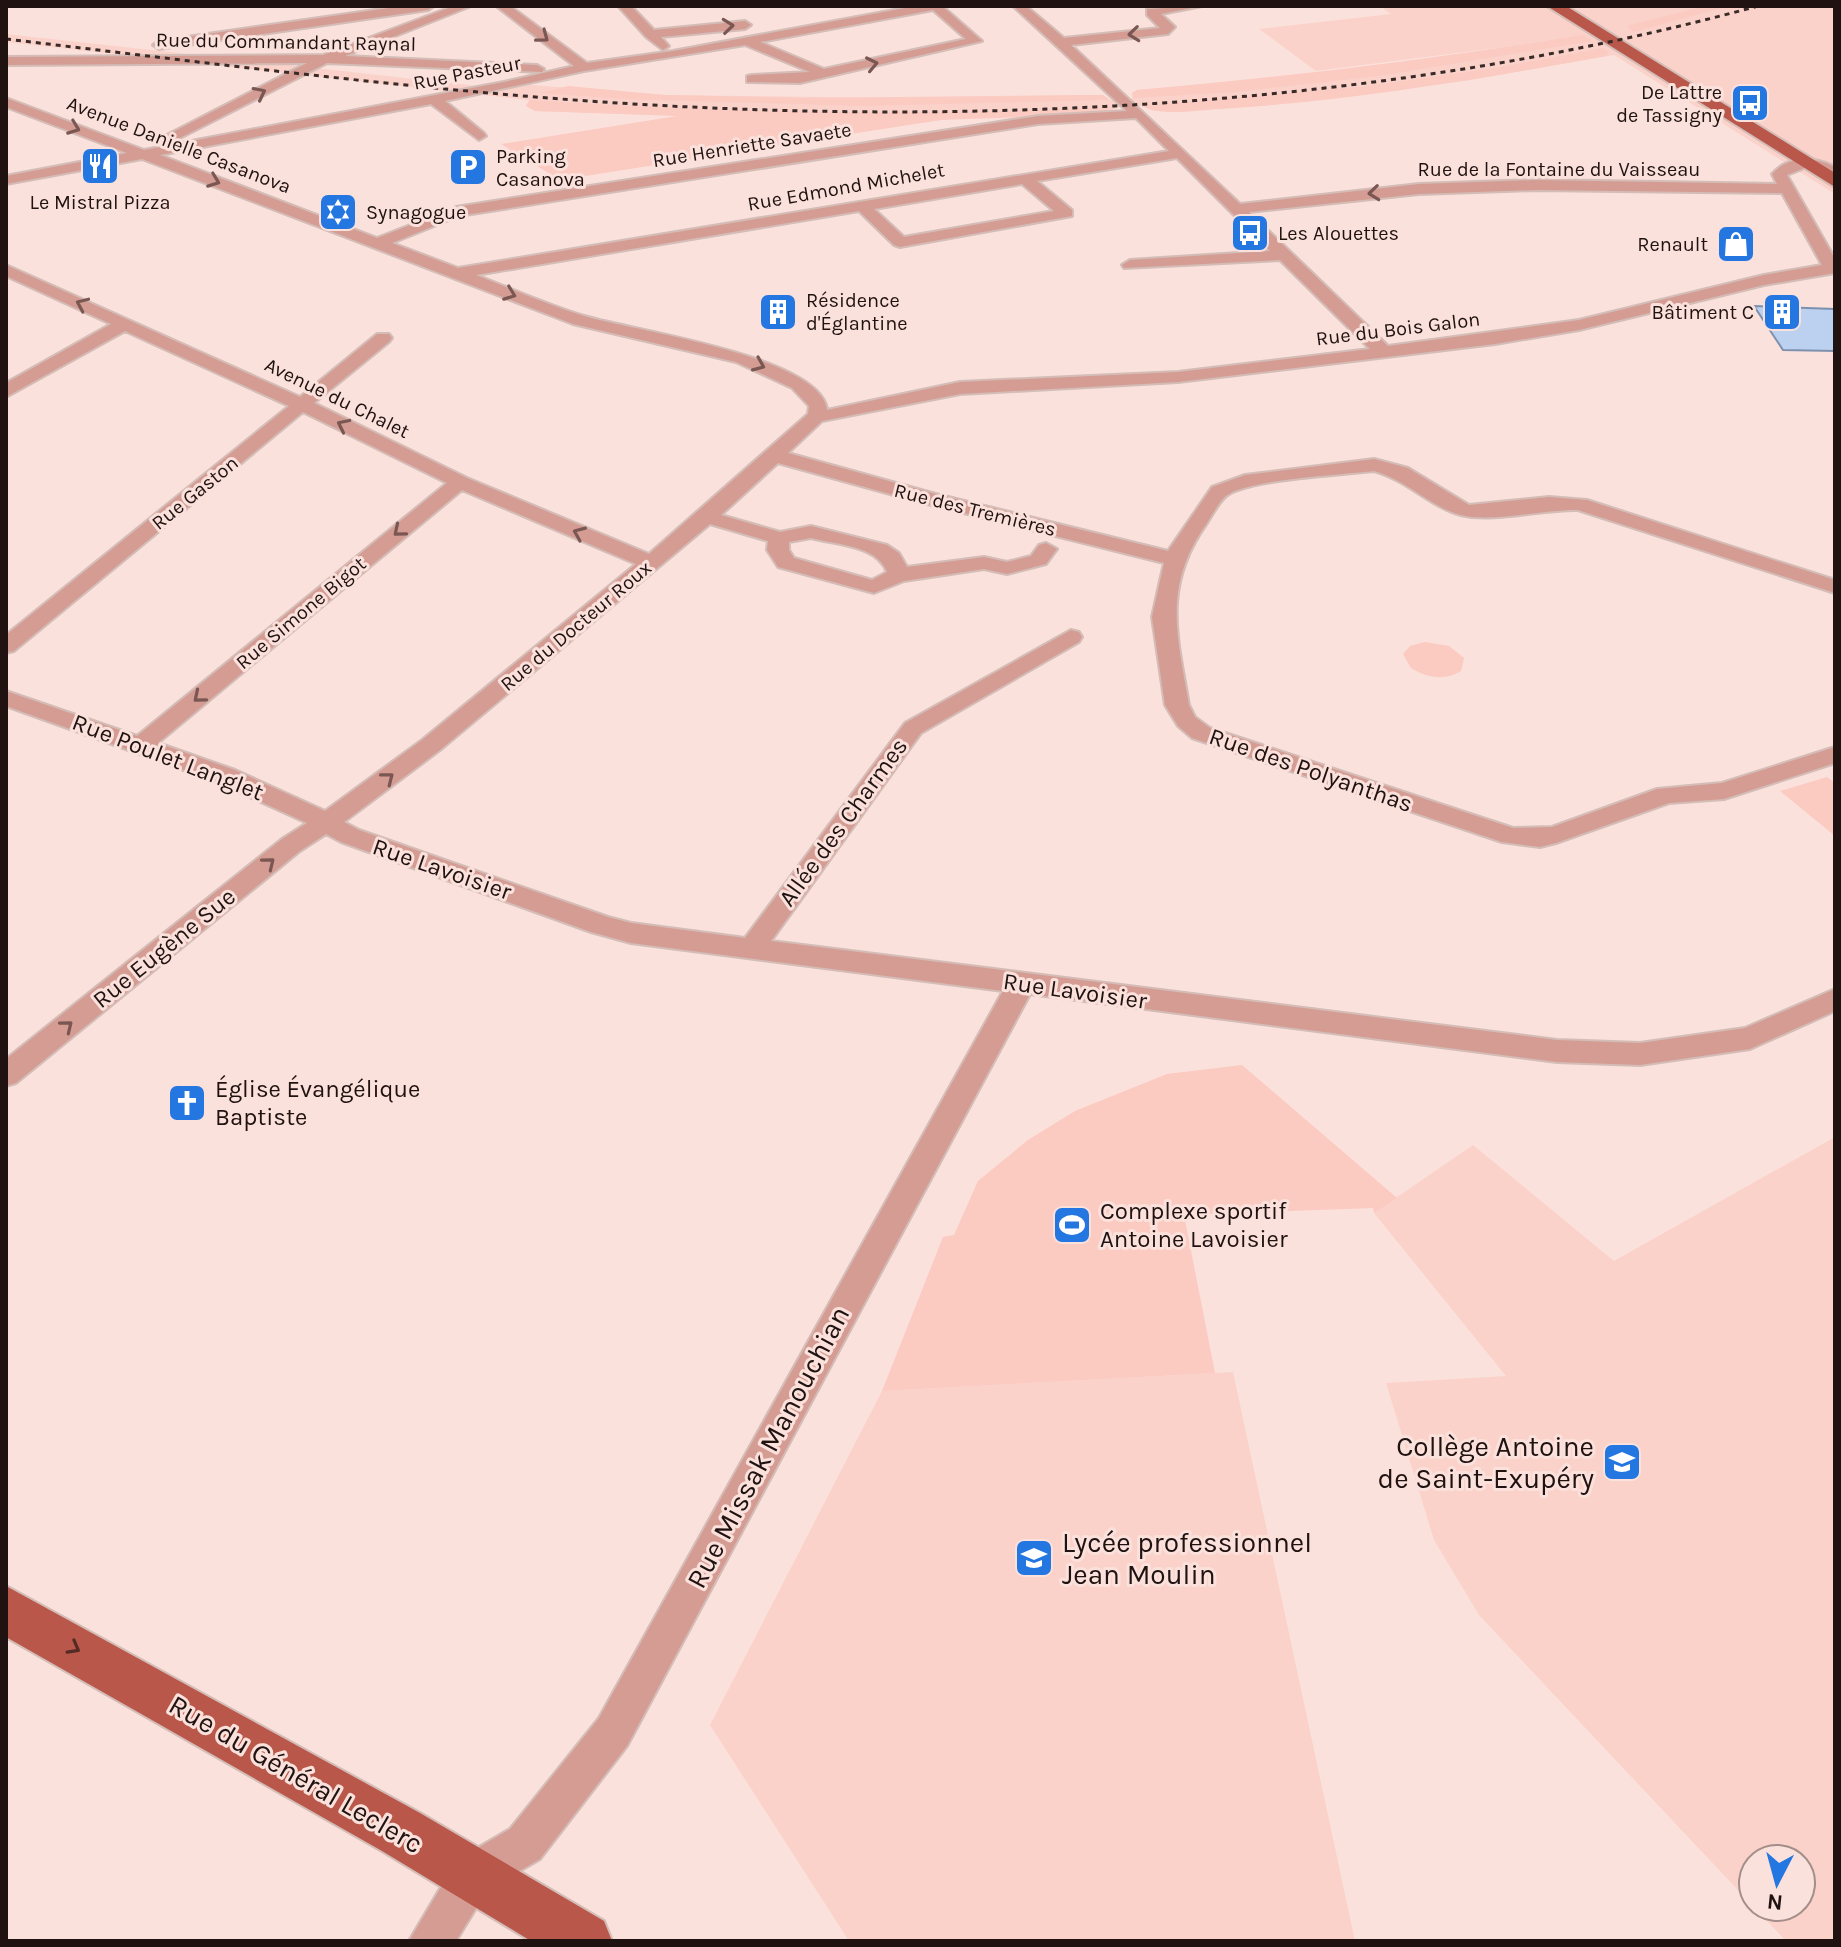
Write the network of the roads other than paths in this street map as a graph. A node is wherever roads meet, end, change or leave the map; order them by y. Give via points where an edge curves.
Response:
1 (309, 6) edge
2 (465, 6) edge
3 (502, 6) edge
4 (624, 6) edge
5 (935, 6) edge
6 (1019, 6) edge
7 (1196, 6) edge
8 (1555, 6) edge
9 (1577, 6) edge
10 (420, 7) edge
11 (368, 10) edge
12 (319, 22) junction
13 (771, 22) dead end
14 (756, 24) dead end
15 (650, 34) junction
16 (746, 41) junction
17 (1063, 42) junction
18 (673, 55) junction
19 (325, 59) junction
20 (83, 60) junction
21 (6, 61) edge
22 (584, 67) junction
23 (565, 71) junction
24 (823, 73) junction
25 (752, 79) dead end
26 (434, 99) junction
27 (6, 102) edge
28 (1140, 114) junction
29 (479, 136) dead end
30 (1181, 153) junction
31 (141, 154) junction
32 (1807, 163) junction
33 (1833, 174) edge
34 (1025, 179) junction
35 (6, 180) edge
36 (1784, 182) junction
37 (864, 207) junction
38 (1235, 209) junction
39 (376, 244) junction
40 (1281, 255) junction
41 (520, 265) junction
42 (1130, 265) dead end
43 (1835, 268) edge
44 (6, 270) edge
45 (455, 273) junction
46 (476, 281) junction
47 (124, 324) junction
48 (383, 338) dead end
49 (1384, 352) junction
50 (6, 391) edge
51 (303, 405) junction
52 (817, 416) junction
53 (776, 456) junction
54 (460, 482) junction
55 (707, 517) junction
56 (779, 538) junction
57 (1046, 549) dead end
58 (1175, 559) junction
59 (651, 563) junction
60 (899, 575) junction
61 (1835, 587) edge
62 (1071, 637) dead end
63 (6, 646) edge
64 (6, 698) edge
65 (142, 744) junction
66 (1835, 755) edge
67 (325, 824) junction
68 (754, 949) junction
69 (1021, 984) junction
70 (1835, 999) edge
71 (6, 1075) edge
72 (6, 1610) edge
73 (472, 1875) junction
74 (431, 1941) edge
75 (584, 1941) edge

1 - 12 street
2 - 19 street
3 -> 22 street
4 - 15 street
5 - 13 street
5 - 16 street, Rue Pasteur
24 -> 5 street via 976,41
6 - 17 street
7 -> 17 street via 1151,12 1169,27 1164,31
8 - 32 main road
9 - 33 main road
10 - 11 street
11 - 12 street
12 - 20 street
15 -> 14 street
15 - 18 street
16 - 18 street, Rue Pasteur
16 - 24 street
17 - 28 street
18 - 22 street, Rue Pasteur
19 - 20 street, Rue du Commandant Raynal
19 - 23 street, Rue du Commandant Raynal
31 -> 19 street
20 - 21 street, Rue du Commandant Raynal
22 - 23 street, Rue Pasteur
23 - 26 street, Rue Pasteur
24 - 25 street via 800,79
26 - 29 street
26 - 31 street, Rue Pasteur
27 -> 31 street, Avenue Danielle Casanova
28 - 30 street
28 - 39 street, Rue Henriette Savaete via 1038,120 456,212
30 - 34 street, Rue Edmond Michelet
30 - 38 street
31 - 35 street, Rue Pasteur
31 -> 39 street, Avenue Danielle Casanova
32 - 33 main road
32 - 36 street via 1790,165
33 - 36 street
34 - 37 street, Rue Edmond Michelet
34 - 37 street via 1067,213 900,242
36 -> 38 street, Rue de la Fontaine du Vaisseau via 1433,188
36 - 43 street
37 - 41 street, Rue Edmond Michelet
38 - 40 street
39 - 45 street, Avenue Danielle Casanova
40 - 42 street
40 - 49 street
41 - 45 street, Rue Edmond Michelet
41 - 46 street, Rue Edmond Michelet
43 - 49 street, Rue du Bois Galon via 1579,325
47 -> 44 street, Avenue du Chalet
45 - 46 street, Avenue Danielle Casanova
46 -> 52 street, Avenue Danielle Casanova via 593,324 756,363 807,392 818,405
47 - 50 street
47 - 51 street, Avenue du Chalet
48 - 51 street, Rue Gaston
49 - 52 street, Rue du Bois Galon via 1178,377 960,388
54 -> 51 street, Avenue du Chalet
51 - 63 street, Rue Gaston
52 - 53 street, Rue du Docteur Roux
53 - 55 street, Rue du Docteur Roux
53 - 58 street, Rue des Tremières
59 -> 54 street, Avenue du Chalet
54 -> 65 street, Rue Simone Bigot
55 - 56 street
55 - 59 street, Rue du Docteur Roux
56 - 60 street via 811,532 880,549 892,557
56 - 60 street via 781,557 804,568 874,587
57 - 60 street via 1039,560 1007,568 980,556
58 - 61 street, Rue des Polyanthas via 1215,496 1227,487 1374,465 1401,472 1464,510 1580,504
58 - 66 street, Rue des Polyanthas via 1163,626 1177,705 1192,727 1220,742 1495,832 1528,838 1556,835 1666,795 1724,791
67 -> 59 street, Rue du Docteur Roux via 431,745
62 - 68 street, Allée des Charmes via 913,728
64 - 65 street, Rue Poulet Langlet
65 - 67 street, Rue Poulet Langlet via 298,807
67 - 68 street, Rue Lavoisier via 609,928
71 -> 67 street, Rue Eugène Sue via 291,845
68 - 69 street, Rue Lavoisier
69 - 70 street, Rue Lavoisier via 1500,1046 1624,1055 1750,1038
69 - 73 street, Rue Missak Manouchian via 613,1732 525,1844
72 -> 73 main road, Rue du Général Leclerc
73 - 74 street
73 - 75 main road, Rue du Général Leclerc

